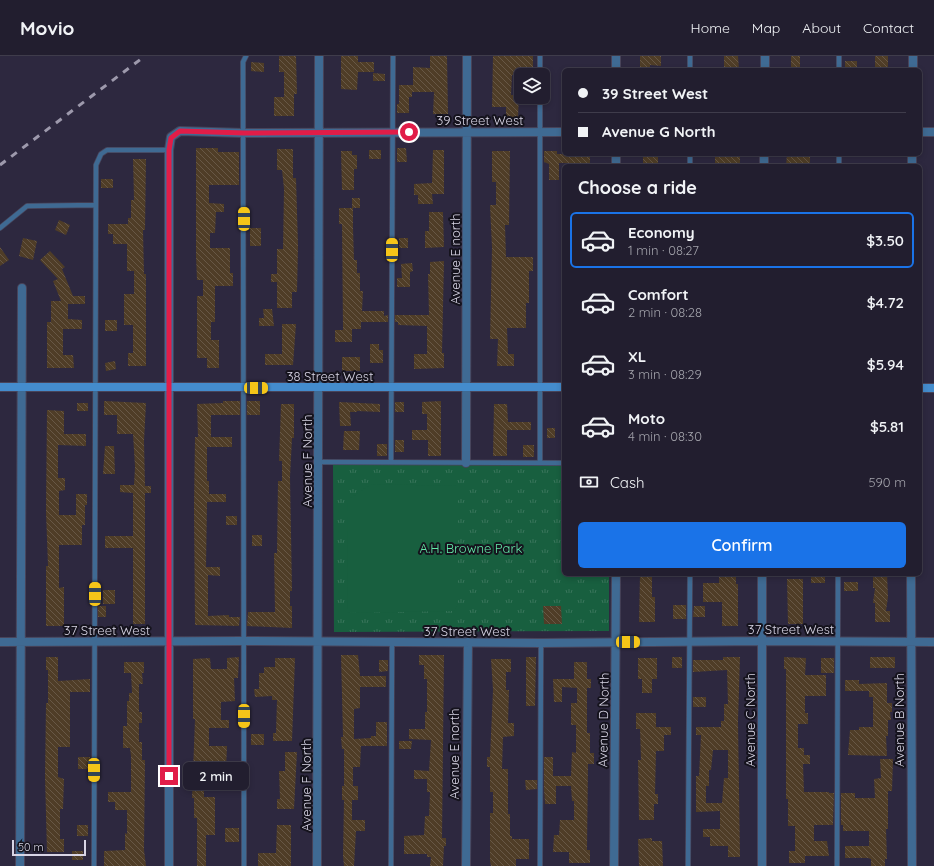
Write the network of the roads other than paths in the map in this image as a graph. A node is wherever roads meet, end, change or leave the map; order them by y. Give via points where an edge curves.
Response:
1 (246, 56) edge
2 (319, 56) edge
3 (393, 56) edge
4 (467, 56) edge
5 (540, 56) edge
6 (616, 56) edge
7 (690, 56) edge
8 (765, 56) edge
9 (839, 56) edge
10 (913, 56) edge
11 (540, 68) edge
12 (616, 68) edge
13 (690, 68) edge
14 (765, 68) edge
15 (839, 68) edge
16 (913, 68) edge
17 (540, 104) edge
18 (319, 132) junction
19 (393, 132) junction
20 (467, 132) junction
21 (540, 132) junction
22 (562, 132) edge
23 (922, 132) edge
24 (934, 132) edge
25 (244, 133) junction
26 (169, 150) junction
27 (95, 205) junction
28 (0, 228) edge
29 (22, 288) dead end
30 (23, 386) junction
31 (0, 387) edge
32 (96, 387) junction
33 (170, 387) junction
34 (244, 387) junction
35 (540, 387) junction
36 (562, 387) edge
37 (319, 388) junction
38 (391, 388) junction
39 (466, 388) junction
40 (922, 388) edge
41 (934, 388) edge
42 (319, 462) junction
43 (391, 462) junction
44 (466, 463) junction
45 (540, 463) junction
46 (562, 463) edge
47 (616, 576) edge
48 (690, 576) edge
49 (762, 576) edge
50 (838, 576) edge
51 (911, 576) edge
52 (244, 641) junction
53 (763, 641) junction
54 (0, 642) edge
55 (20, 642) junction
56 (94, 642) junction
57 (170, 642) junction
58 (468, 642) junction
59 (616, 642) junction
60 (690, 642) junction
61 (838, 642) junction
62 (910, 642) junction
63 (934, 642) edge
64 (318, 643) junction
65 (392, 643) junction
66 (541, 644) junction
67 (20, 866) edge
68 (94, 866) edge
69 (169, 866) edge
70 (244, 866) edge
71 (317, 866) edge
72 (391, 866) edge
73 (466, 866) edge
74 (540, 866) edge
75 (614, 866) edge
76 (688, 866) edge
77 (762, 866) edge
78 (837, 866) edge
79 (912, 866) edge

1 - 25 lane via 243,62
2 - 18 street, Avenue F North
3 - 19 lane
4 - 20 street, Avenue E north
5 - 11 lane
6 - 12 street
7 - 13 lane
8 - 14 street
9 - 15 lane
10 - 16 street
17 - 21 lane
18 - 19 street, 39 Street West
18 - 25 street, 39 Street West
18 - 37 street, Avenue F North
19 - 20 street, 39 Street West
19 - 38 lane
20 - 21 street, 39 Street West
20 - 39 street, Avenue E north
21 - 22 street, 39 Street West
21 - 35 lane
23 - 24 street
25 - 26 street, 39 Street West via 180,131 171,138
25 - 34 lane
26 - 27 lane via 107,150 101,154 96,165
26 - 33 street
27 - 28 lane via 27,206
27 - 32 lane
29 - 30 street
30 - 31 street, 38 Street West
30 - 32 street, 38 Street West
30 - 55 street
32 - 33 street, 38 Street West
32 - 56 lane
33 - 34 street, 38 Street West
33 - 57 street
34 - 37 street, 38 Street West
34 - 52 lane
35 - 36 street, 38 Street West
35 - 39 street, 38 Street West
35 - 45 lane
37 - 38 street, 38 Street West
37 - 42 street, Avenue F North
38 - 39 street, 38 Street West
38 - 43 lane
39 - 44 street, Avenue E north
40 - 41 street
42 - 43 lane
42 - 64 street, Avenue F North
43 - 44 lane
44 - 45 lane
45 - 46 lane
47 - 59 street, Avenue D North
48 - 60 lane
49 - 53 street, Avenue C North
50 - 61 lane
51 - 62 street, Avenue B North
52 - 57 street, 37 Street West
52 - 64 street, 37 Street West
52 - 70 lane
53 - 60 street, 37 Street West
53 - 61 street, 37 Street West
53 - 77 street, Avenue C North
54 - 55 street, 37 Street West
55 - 56 street, 37 Street West
55 - 67 street
56 - 57 street, 37 Street West
56 - 68 lane
57 - 69 street
58 - 65 street, 37 Street West
58 - 66 street, 37 Street West
58 - 73 street, Avenue E north
59 - 60 street, 37 Street West
59 - 66 street, 37 Street West
59 - 75 street, Avenue D North
60 - 76 lane
61 - 62 street, 37 Street West
61 - 78 lane
62 - 63 street, 37 Street West
62 - 79 street, Avenue B North
64 - 65 street, 37 Street West
64 - 71 street, Avenue F North
65 - 72 lane
66 - 74 lane

